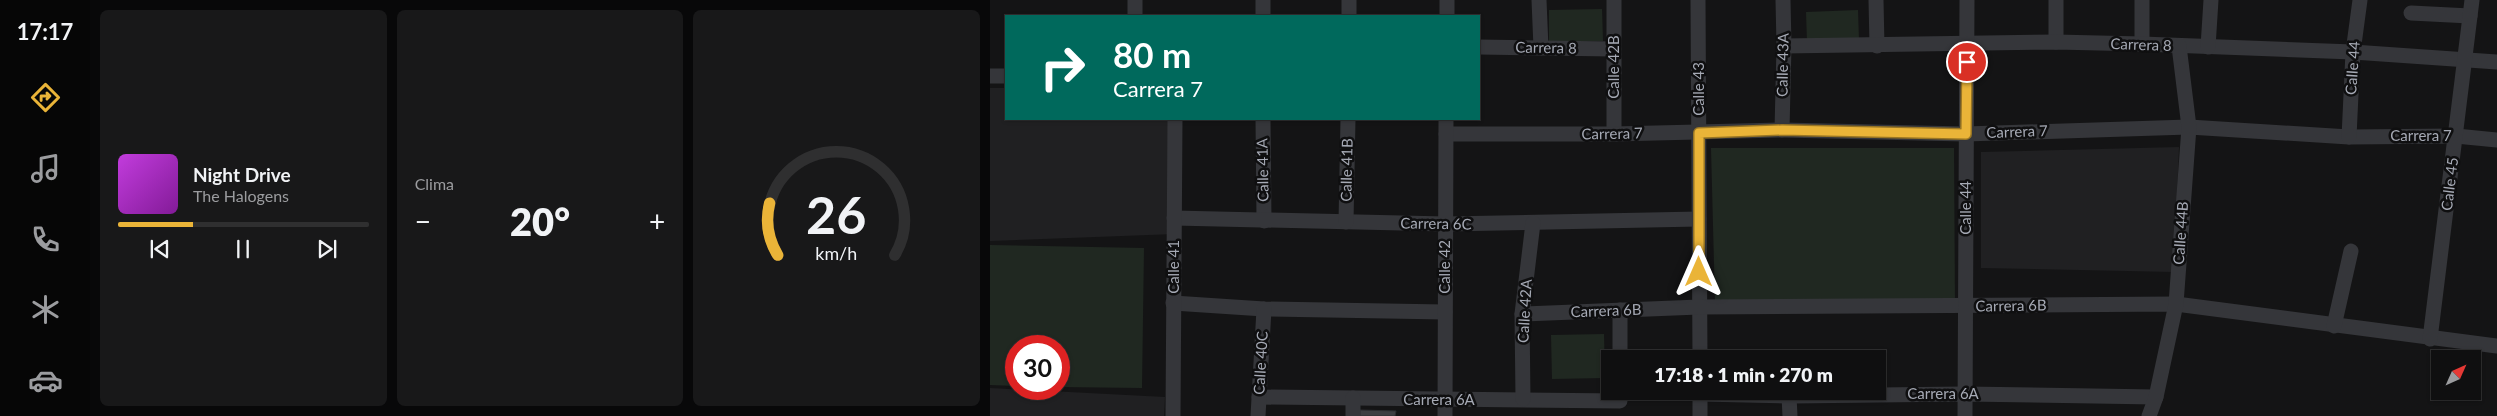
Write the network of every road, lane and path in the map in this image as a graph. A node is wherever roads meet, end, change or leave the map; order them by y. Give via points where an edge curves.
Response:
1 (1135, 0) edge
2 (1263, 0) edge
3 (1349, 0) edge
4 (1447, 0) edge
5 (1539, 0) edge
6 (1614, 0) edge
7 (1698, 0) edge
8 (1783, 0) edge
9 (1876, 0) edge
10 (1967, 0) edge
11 (2056, 0) edge
12 (2142, 0) edge
13 (2211, 0) edge
14 (2360, 0) edge
15 (2472, 0) edge
16 (2411, 14) dead end
17 (1135, 15) edge
18 (1263, 15) edge
19 (1350, 15) edge
20 (1447, 15) edge
21 (2470, 16) junction
22 (2056, 42) junction
23 (1967, 44) junction
24 (2142, 44) junction
25 (1784, 46) junction
26 (1877, 46) junction
27 (2179, 46) junction
28 (2208, 46) junction
29 (1480, 47) edge
30 (1541, 48) junction
31 (1614, 49) junction
32 (2354, 52) junction
33 (2466, 60) junction
34 (2497, 62) edge
35 (990, 76) edge
36 (1005, 76) edge
37 (1175, 120) edge
38 (1263, 120) edge
39 (1348, 120) edge
40 (1446, 120) edge
41 (2188, 127) junction
42 (1782, 130) junction
43 (1699, 133) junction
44 (1446, 134) junction
45 (1614, 134) junction
46 (1966, 134) junction
47 (2456, 136) junction
48 (2349, 137) junction
49 (2497, 140) edge
50 (1174, 218) junction
51 (1699, 219) junction
52 (1264, 221) junction
53 (1346, 222) junction
54 (1446, 224) junction
55 (1533, 224) junction
56 (2351, 251) dead end
57 (1173, 303) junction
58 (2176, 304) junction
59 (1699, 307) junction
60 (1965, 307) junction
61 (1264, 309) junction
62 (1620, 310) junction
63 (1445, 312) junction
64 (1522, 314) junction
65 (2334, 326) junction
66 (2430, 339) junction
67 (2497, 346) edge
68 (1620, 350) edge
69 (1700, 350) edge
70 (1965, 394) junction
71 (1886, 395) edge
72 (2156, 396) junction
73 (1259, 397) junction
74 (1353, 398) junction
75 (1523, 399) junction
76 (1700, 400) edge
77 (1789, 400) edge
78 (1445, 401) junction
79 (1620, 403) edge
80 (1173, 416) edge
81 (1258, 416) edge
82 (1352, 416) edge
83 (1445, 416) edge
84 (1700, 416) edge
85 (1790, 416) edge
86 (1965, 416) edge
87 (2149, 416) edge

1 - 17 street
2 - 18 street
3 - 19 street
4 - 20 street
5 - 30 street
6 - 31 street, Calle 42B
7 - 43 street, Calle 43
8 - 25 street, Calle 43A
9 - 26 street
10 - 23 street, Calle 44
11 - 22 street
12 - 24 street
13 - 28 street
14 - 32 street, Calle 44
15 - 21 street, Calle 45
16 - 21 street
21 - 33 street, Calle 45
22 - 23 street, Carrera 8
22 - 24 street, Carrera 8
23 - 26 street, Carrera 8
23 - 46 street, Calle 44
24 - 27 street, Carrera 8
25 - 26 street, Carrera 8
25 - 42 street, Calle 43A
27 - 28 street, Carrera 8
27 - 41 street, Calle 44B
28 - 32 street, Carrera 8
29 - 30 street, Carrera 8
30 - 31 street, Carrera 8
31 - 45 street, Calle 42B
32 - 33 street, Carrera 8
32 - 48 street, Calle 44
33 - 34 street, Carrera 8
33 - 47 street, Calle 45
35 - 36 street
37 - 50 street, Calle 41
38 - 52 street, Calle 41A
39 - 53 street, Calle 41B
40 - 44 street, Calle 42
41 - 46 street, Carrera 7
41 - 48 street, Carrera 7
41 - 58 street, Calle 44B
42 - 43 street, Carrera 7
42 - 46 street, Carrera 7
43 - 45 street, Carrera 7
43 - 51 street, Calle 43
44 - 45 street, Carrera 7
44 - 54 street, Calle 42
46 - 60 street, Calle 44
47 - 48 street, Carrera 7
47 - 49 street, Carrera 7
47 - 66 street, Calle 45
50 - 52 street, Carrera 6C
50 - 57 street, Calle 41
51 - 55 street, Carrera 6C
51 - 59 street, Calle 43
52 - 53 street, Carrera 6C
53 - 54 street, Carrera 6C
54 - 55 street, Carrera 6C
54 - 63 street, Calle 42
55 - 64 street, Calle 42A
56 - 65 street
57 - 61 street
57 - 80 street, Calle 41
58 - 60 street, Carrera 6B
58 - 65 street, Carrera 6B
58 - 72 street, Calle 44B
59 - 60 street, Carrera 6B
59 - 62 street, Carrera 6B
59 - 69 street, Calle 43
60 - 70 street, Calle 44
61 - 63 street
61 - 73 street, Calle 40C
62 - 64 street, Carrera 6B
62 - 68 street
63 - 78 street, Calle 42
64 - 75 street, Calle 42A
65 - 66 street, Carrera 6B
66 - 67 street, Carrera 6B
70 - 71 street, Carrera 6A
70 - 72 street, Carrera 6A
70 - 86 street, Calle 44
72 - 87 street, Calle 44B
73 - 74 street, Carrera 6A
73 - 81 street, Calle 40C
74 - 78 street, Carrera 6A
74 - 82 street
75 - 78 street, Carrera 6A
75 - 79 street, Carrera 6A
76 - 84 street
77 - 85 street
78 - 83 street, Calle 42

